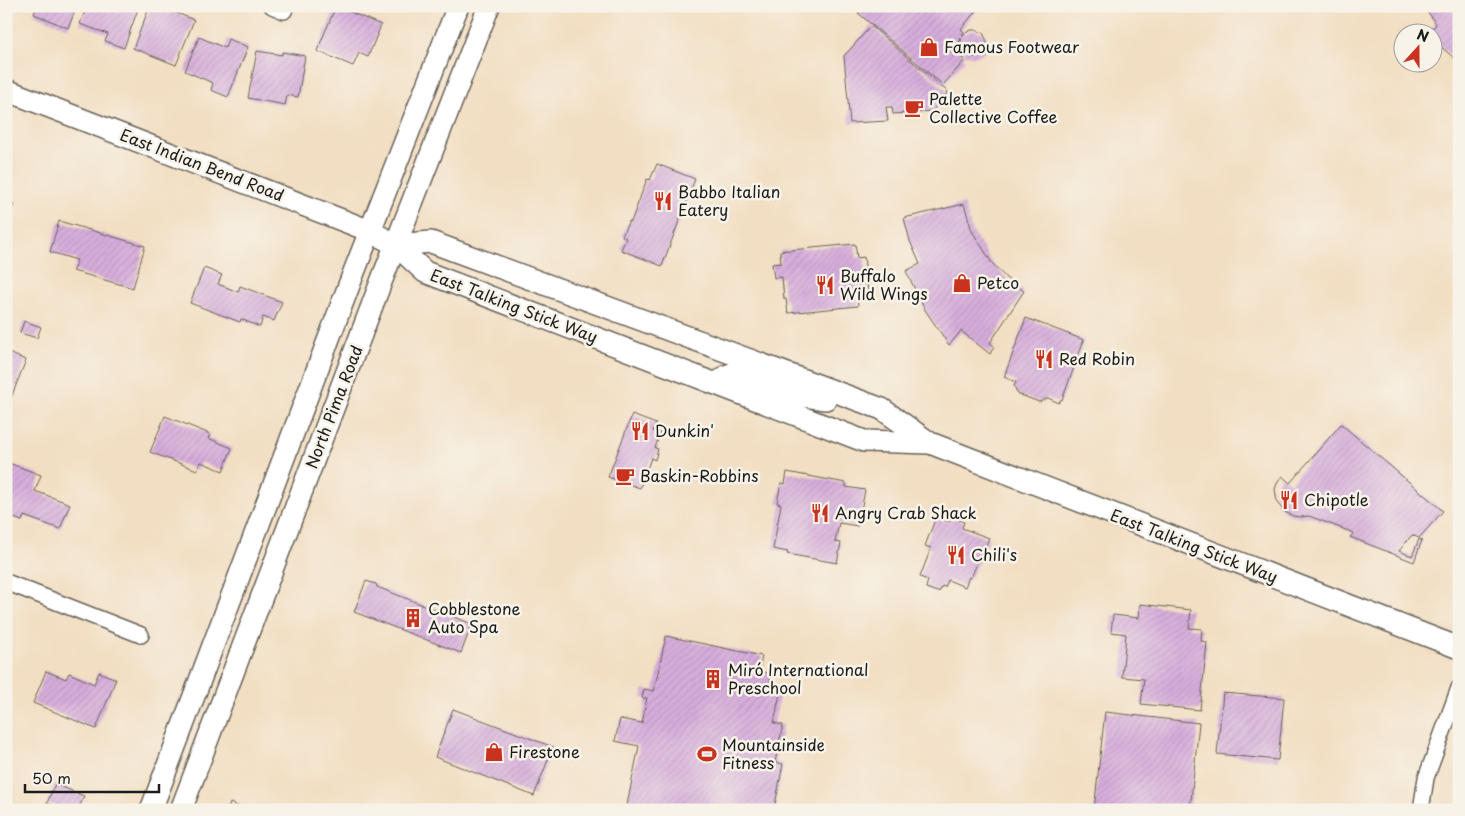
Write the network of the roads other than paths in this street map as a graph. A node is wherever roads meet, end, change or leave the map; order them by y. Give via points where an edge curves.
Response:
1 (458, 6) edge
2 (489, 6) edge
3 (6, 90) edge
4 (370, 231) junction
5 (396, 245) junction
6 (716, 384) junction
7 (855, 399) junction
8 (930, 443) junction
9 (6, 582) edge
10 (141, 634) dead end
11 (1459, 648) edge
12 (1459, 688) edge
13 (151, 810) edge
14 (181, 810) edge
15 (1421, 810) edge

1 - 4 main road, North Pima Road
2 - 5 main road, North Pima Road
3 - 4 main road, East Indian Bend Road
4 - 5 main road, East Indian Bend Road
4 - 13 main road, North Pima Road
5 - 6 main road, East Talking Stick Way via 425,272
5 - 7 main road, East Talking Stick Way via 431,242
5 - 14 main road, North Pima Road
6 - 7 main road via 738,372 804,396
6 - 8 main road, East Talking Stick Way via 864,441
7 - 8 main road, East Talking Stick Way via 882,409
8 - 11 main road, East Talking Stick Way
9 - 10 street
12 - 15 street via 1426,778

